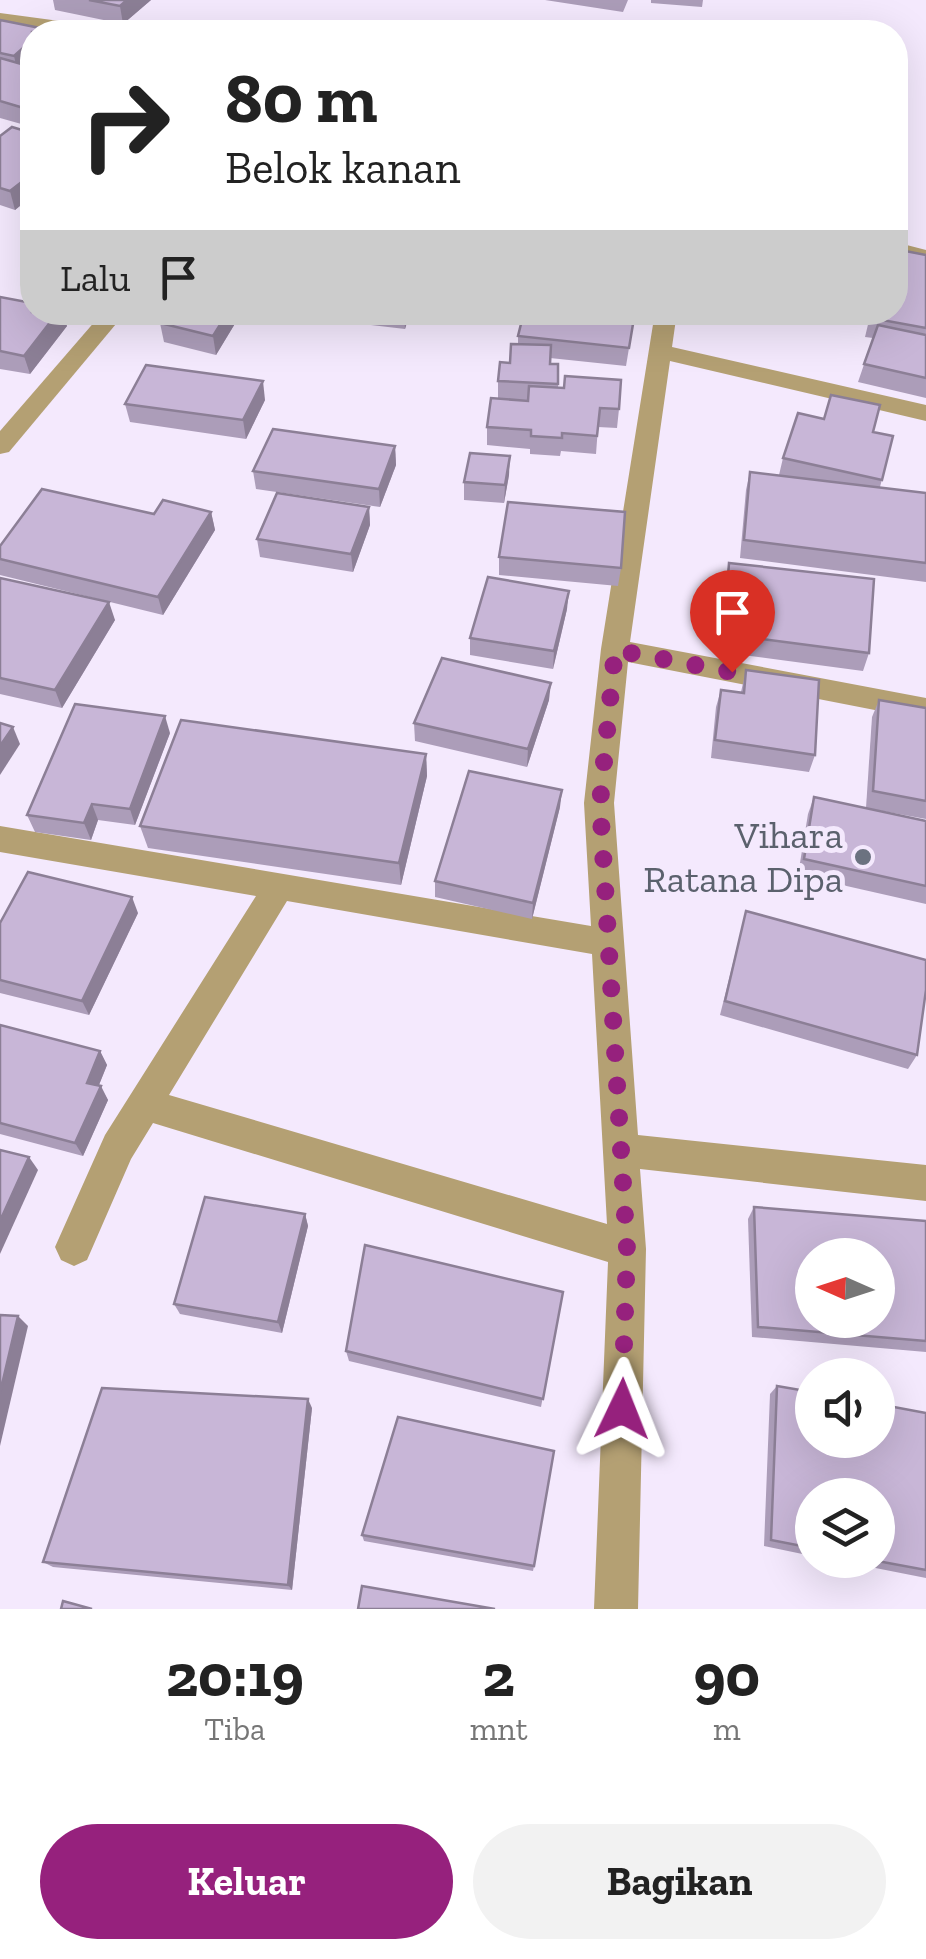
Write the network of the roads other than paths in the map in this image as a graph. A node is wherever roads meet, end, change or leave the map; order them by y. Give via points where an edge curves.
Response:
1 (104, 325) edge
2 (663, 325) edge
3 (658, 351) junction
4 (926, 413) edge
5 (0, 446) edge
6 (615, 650) junction
7 (926, 709) edge
8 (0, 839) edge
9 (280, 885) junction
10 (609, 943) junction
11 (146, 1104) junction
12 (620, 1150) junction
13 (926, 1184) edge
14 (74, 1247) dead end
15 (627, 1249) junction
16 (616, 1609) edge

1 - 5 street
2 - 3 street
3 - 4 street
3 - 6 street
6 - 7 street
6 - 10 street via 600,803
8 - 9 street
9 - 10 street
9 - 11 street
10 - 12 street
11 - 14 street via 118,1147
11 - 15 street
12 - 13 street
12 - 15 street
15 - 16 street

